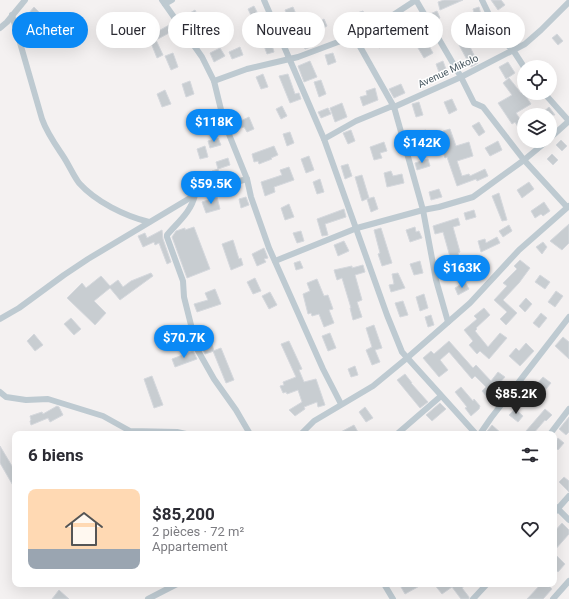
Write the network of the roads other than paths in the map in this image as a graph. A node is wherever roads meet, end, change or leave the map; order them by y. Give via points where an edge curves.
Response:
1 (25, 0) edge
2 (172, 0) edge
3 (264, 0) edge
4 (416, 0) edge
5 (482, 0) edge
6 (163, 2) edge
7 (569, 2) edge
8 (15, 12) edge
9 (398, 12) edge
10 (12, 15) edge
11 (8, 22) junction
12 (0, 25) edge
13 (0, 28) edge
14 (333, 44) edge
15 (22, 48) edge
16 (361, 48) edge
17 (513, 50) junction
18 (289, 58) junction
19 (519, 60) edge
20 (461, 77) junction
21 (214, 81) junction
22 (550, 100) edge
23 (394, 107) junction
24 (569, 121) edge
25 (557, 132) edge
26 (324, 139) junction
27 (539, 148) edge
28 (524, 160) junction
29 (247, 179) junction
30 (195, 195) junction
31 (568, 206) edge
32 (423, 210) junction
33 (149, 222) junction
34 (357, 228) junction
35 (275, 261) junction
36 (569, 317) edge
37 (0, 319) edge
38 (448, 322) junction
39 (407, 358) junction
40 (0, 392) edge
41 (441, 396) junction
42 (341, 404) junction
43 (569, 409) edge
44 (130, 431) edge
45 (248, 431) edge
46 (304, 431) edge
47 (400, 431) edge
48 (473, 431) edge
49 (482, 431) edge
50 (552, 431) edge
51 (569, 496) edge
52 (557, 507) edge
53 (557, 511) edge
54 (569, 520) edge
55 (569, 581) edge
56 (171, 587) edge
57 (386, 587) edge
58 (484, 587) edge
59 (148, 599) edge
60 (392, 599) edge
61 (473, 599) edge
62 (553, 599) edge

1 - 8 street
2 - 6 street
3 - 18 street
4 - 9 street
4 - 20 street
5 - 17 street via 504,42
6 - 21 street via 202,57
7 - 17 street, Avenue Mikolo via 535,35
10 - 11 street
11 - 12 street
11 - 13 street
14 - 18 street
15 - 33 street via 46,130 76,178 100,201
16 - 23 street
17 - 19 street
17 - 20 street, Avenue Mikolo
18 - 21 street
18 - 26 street
20 - 23 street, Avenue Mikolo
20 - 28 street via 474,103 483,108
21 - 29 street via 224,122
22 - 24 street
23 - 26 street, Avenue Mikolo via 356,121
23 - 32 street
24 - 25 street
26 - 34 street
27 - 28 street
28 - 31 street
28 - 32 street via 473,197
29 - 30 street
29 - 35 street via 251,197
30 - 33 street
30 - 45 street via 193,204 185,216 167,237 183,281 184,297 197,349
31 - 38 street via 519,250 470,303
32 - 34 street
32 - 38 street via 436,280
33 - 37 street via 88,259
34 - 35 street
34 - 39 street via 387,315 402,352
35 - 42 street
36 - 49 street
38 - 39 street
39 - 41 street
39 - 42 street via 373,386
40 - 44 street via 6,397 26,400 48,399 103,416
41 - 47 street
41 - 48 street
42 - 46 street via 314,421
43 - 50 street
51 - 52 street
53 - 54 street
55 - 62 street
56 - 59 street
57 - 60 street
58 - 61 street

